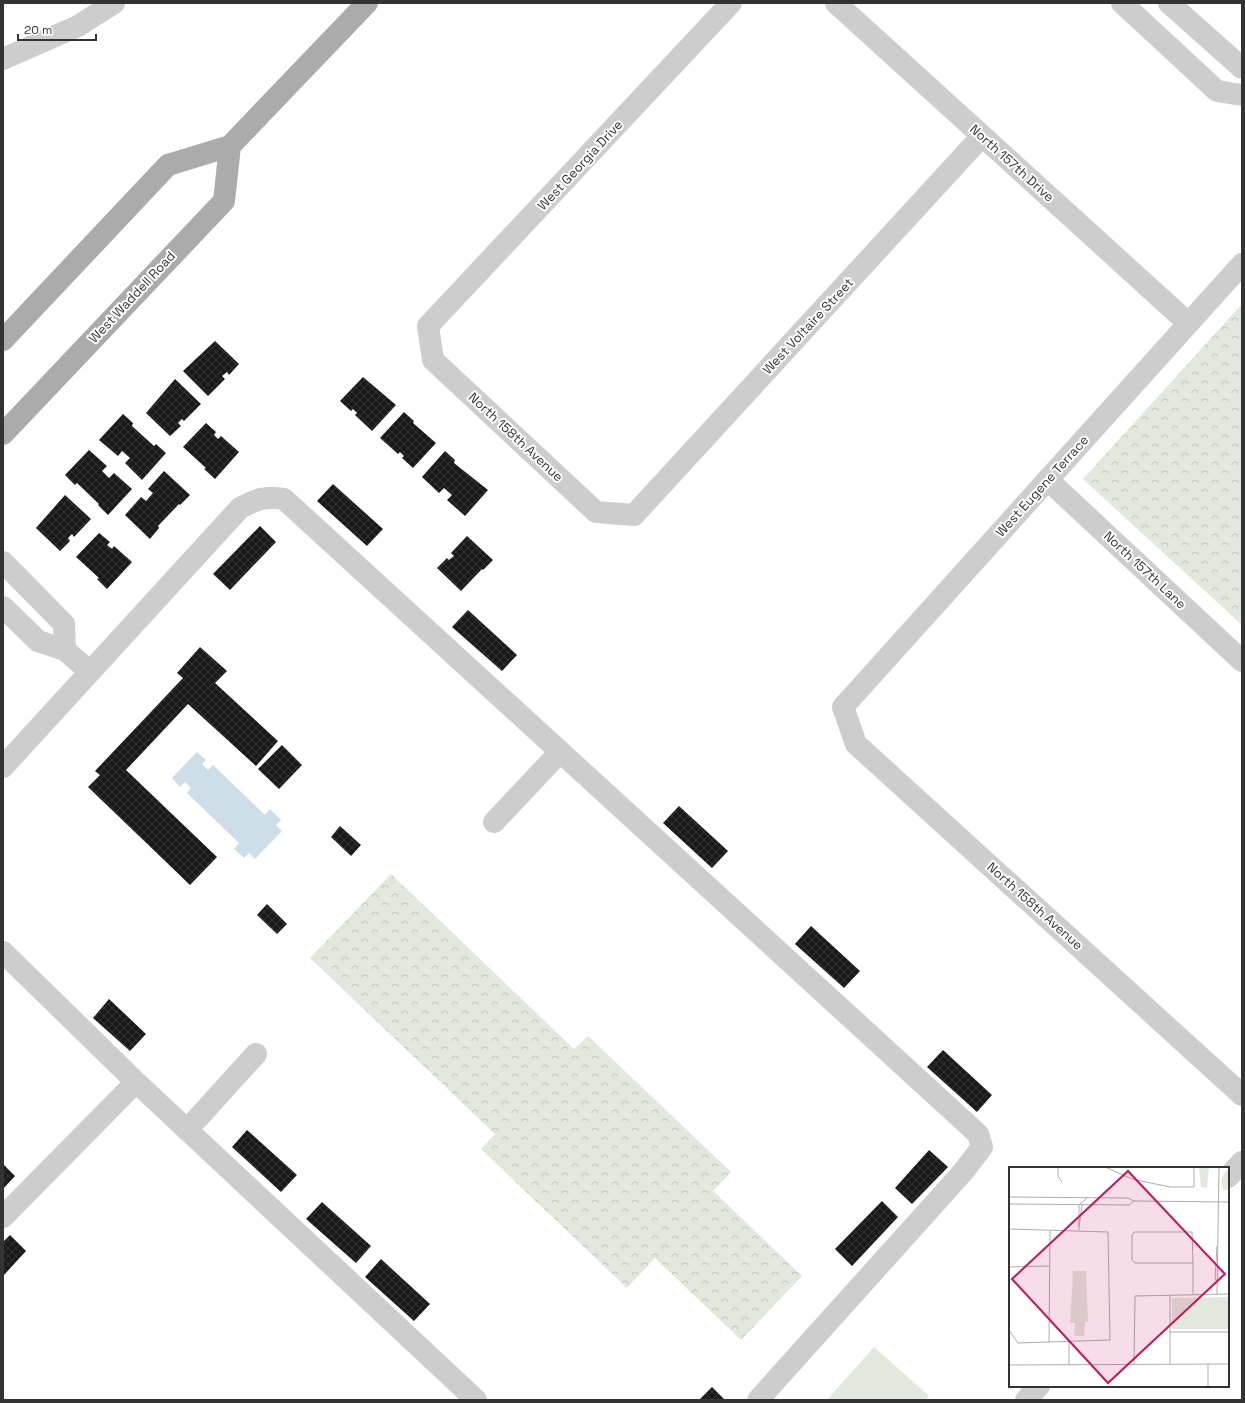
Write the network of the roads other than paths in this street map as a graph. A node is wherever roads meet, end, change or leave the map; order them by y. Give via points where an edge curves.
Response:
1 (114, 3) edge
2 (367, 3) edge
3 (731, 3) edge
4 (836, 3) edge
5 (1122, 3) edge
6 (1169, 3) edge
7 (3, 59) edge
8 (1242, 68) edge
9 (1242, 95) edge
10 (982, 136) junction
11 (230, 146) junction
12 (1242, 264) edge
13 (1188, 324) junction
14 (428, 326) joint
15 (3, 340) edge
16 (3, 434) edge
17 (1048, 480) junction
18 (634, 516) joint
19 (3, 562) edge
20 (3, 607) edge
21 (65, 650) junction
22 (1242, 661) edge
23 (90, 672) junction
24 (843, 707) joint
25 (560, 752) junction
26 (3, 767) edge
27 (494, 822) dead end
28 (3, 952) edge
29 (256, 1054) dead end
30 (136, 1082) junction
31 (1242, 1095) edge
32 (187, 1130) junction
33 (1242, 1162) edge
34 (1229, 1176) edge
35 (3, 1217) edge
36 (1038, 1387) edge
37 (476, 1400) edge
38 (758, 1400) edge
39 (1026, 1400) edge

1 - 7 street via 78,26
2 - 11 main road
3 - 14 street, West Georgia Drive
4 - 10 street, North 157th Drive
5 - 9 street via 1217,91
6 - 8 street
10 - 13 street, North 157th Drive
10 - 18 street, West Voltaire Street
11 - 15 main road via 168,165
11 - 16 main road, West Waddell Road via 224,200
12 - 13 street, West Eugene Terrace
13 - 17 street, West Eugene Terrace
14 - 18 street, North 158th Avenue via 433,360 596,512
17 - 22 street, North 157th Lane
17 - 24 street, West Eugene Terrace
19 - 21 street via 64,624
20 - 21 street via 38,641
21 - 23 street
23 - 25 street via 240,508 258,498 273,497 284,499
23 - 26 street
24 - 31 street, North 158th Avenue via 856,744
25 - 27 street
25 - 38 street via 978,1134 982,1147
28 - 30 street
29 - 32 street
30 - 32 street
30 - 35 street
32 - 37 street
33 - 34 street
36 - 39 street

